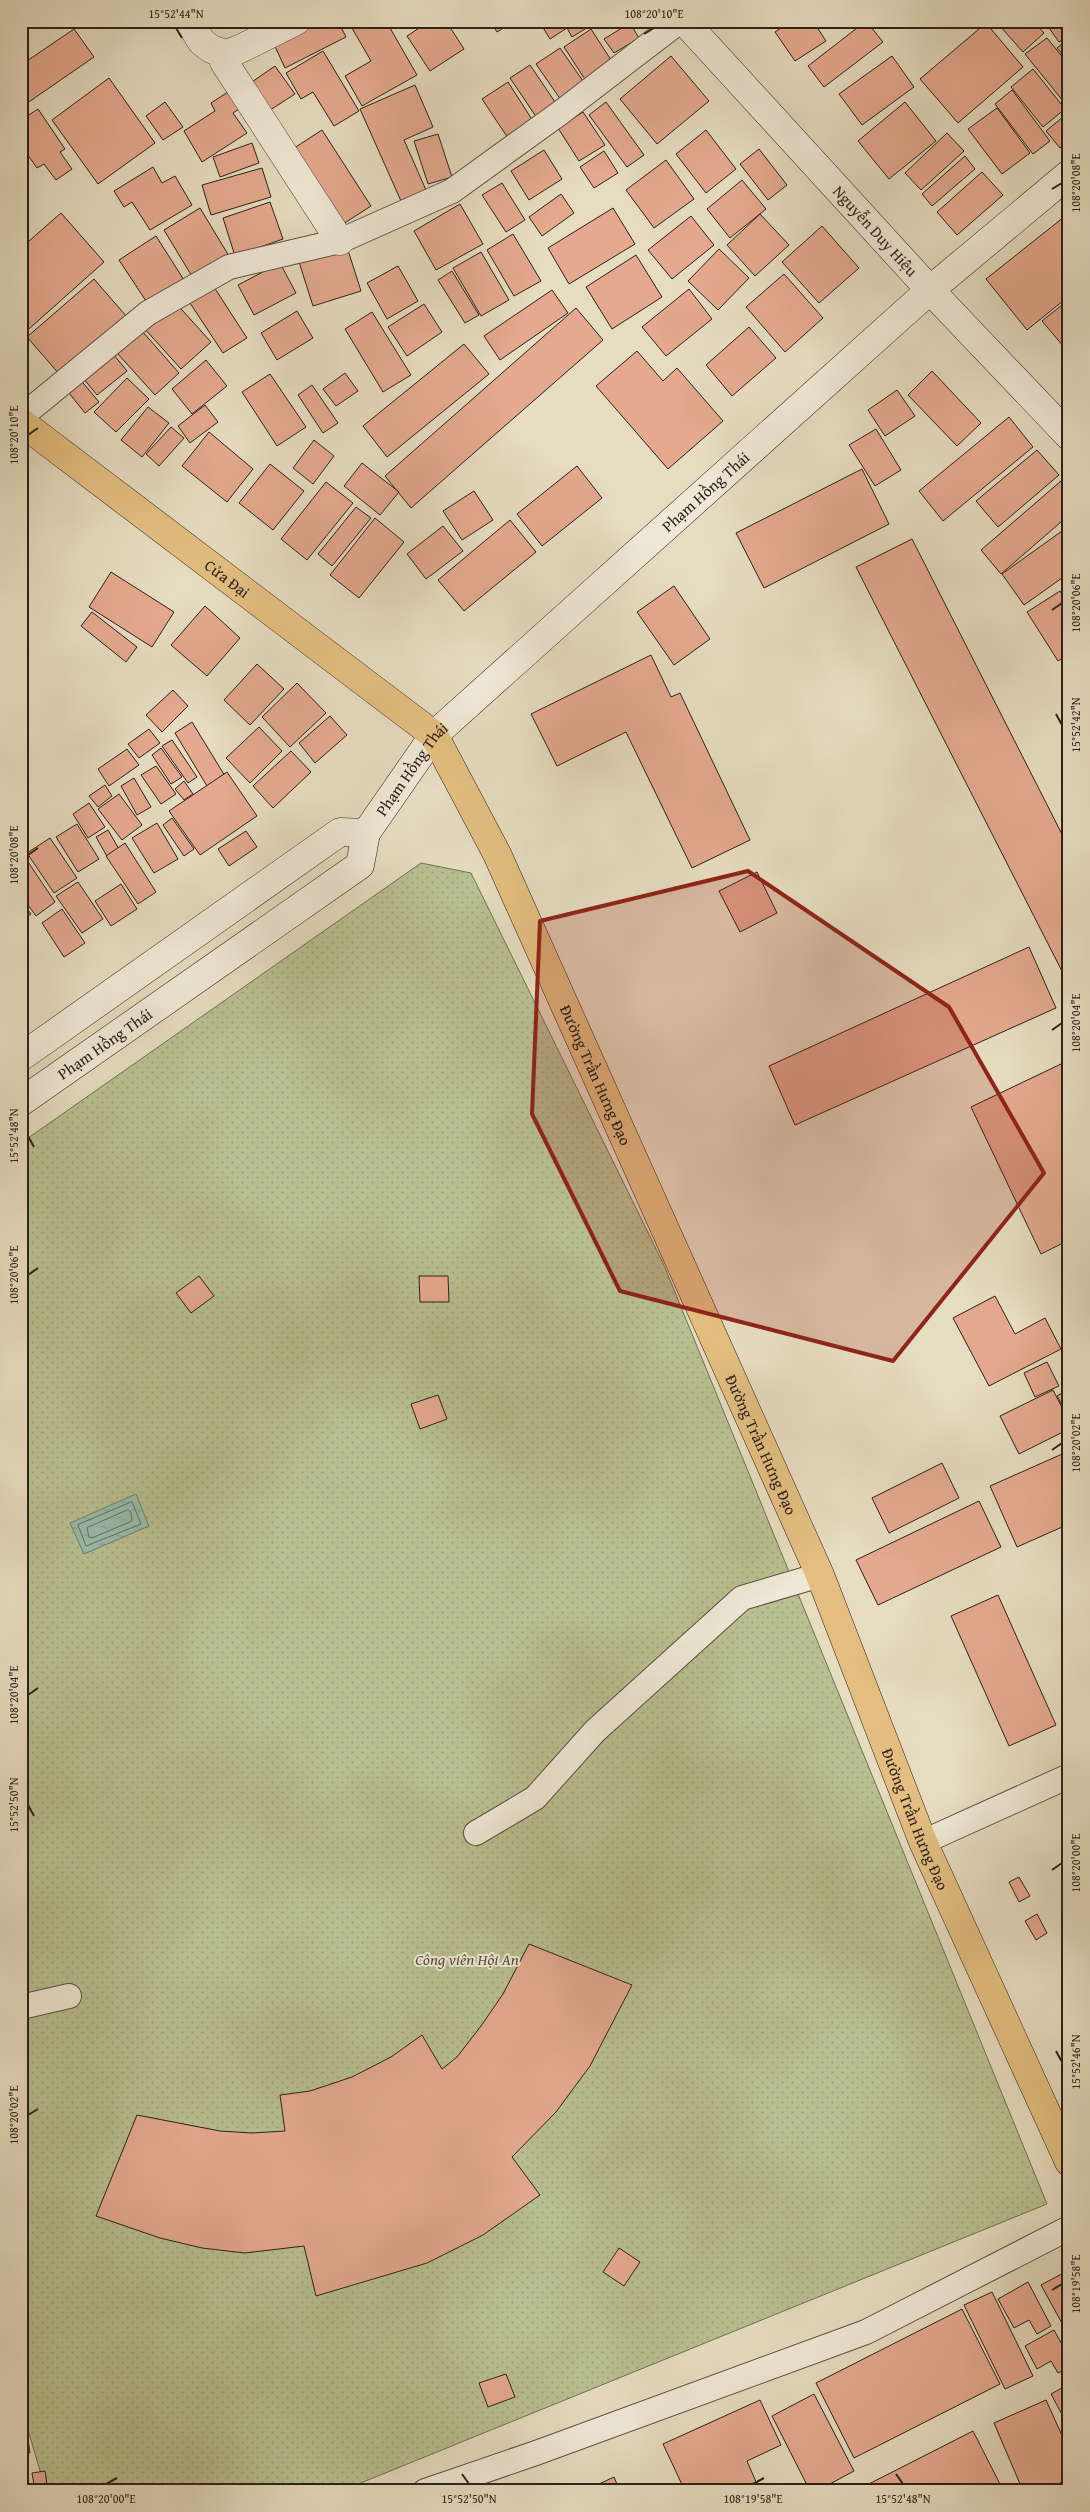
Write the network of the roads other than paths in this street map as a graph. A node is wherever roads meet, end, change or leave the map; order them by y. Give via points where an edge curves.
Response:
1 (188, 21) edge
2 (296, 21) edge
3 (680, 21) edge
4 (684, 21) edge
5 (226, 54) junction
6 (1069, 174) edge
7 (340, 241) junction
8 (930, 290) junction
9 (21, 417) edge
10 (21, 422) edge
11 (1069, 436) edge
12 (434, 735) junction
13 (366, 833) junction
14 (21, 1057) edge
15 (21, 1102) edge
16 (820, 1575) junction
17 (1069, 1776) edge
18 (476, 1833) dead end
19 (923, 1842) junction
20 (69, 1996) dead end
21 (21, 2007) edge
22 (1069, 2162) edge
23 (1069, 2228) edge
24 (424, 2491) edge

1 - 5 street via 201,41
2 - 5 street
3 - 7 lane via 452,191
4 - 8 street, Nguyễn Duy Hiệu
5 - 7 street via 224,62
6 - 8 street, Phạm Hồng Thái
7 - 9 lane via 229,267 148,313
8 - 11 street, Nguyễn Duy Hiệu
8 - 12 street, Phạm Hồng Thái
10 - 12 main road, Cửa Đại
12 - 13 street, Phạm Hồng Thái
12 - 16 main road, Đường Trần Hưng Đạo via 496,854
13 - 14 street, Phạm Hồng Thái via 340,832
13 - 15 street, Phạm Hồng Thái via 360,865
16 - 18 lane via 742,1598 595,1731 534,1798
16 - 19 main road, Đường Trần Hưng Đạo
17 - 19 lane
19 - 22 main road, Đường Trần Hưng Đạo
20 - 21 lane
23 - 24 lane via 866,2332

